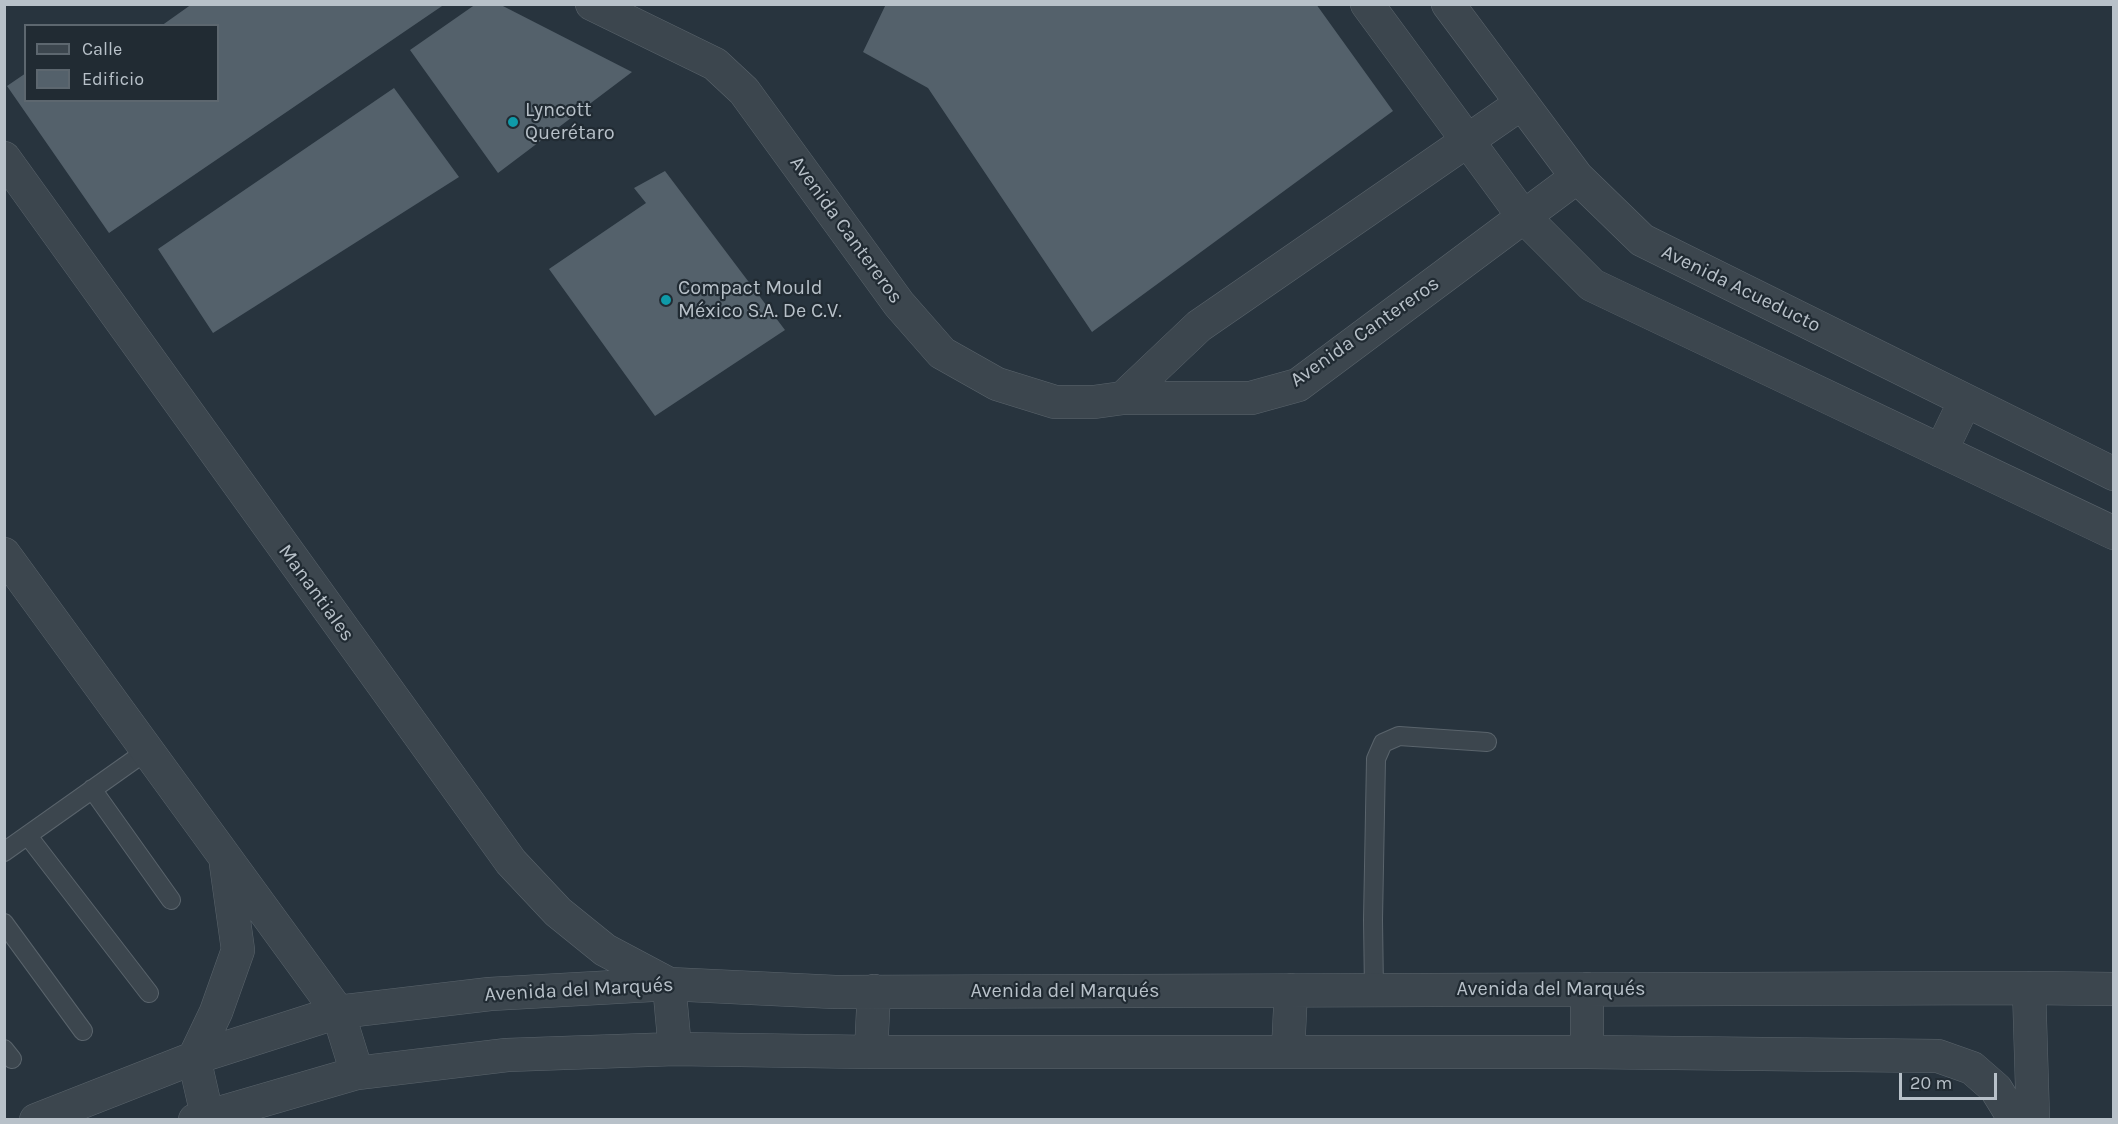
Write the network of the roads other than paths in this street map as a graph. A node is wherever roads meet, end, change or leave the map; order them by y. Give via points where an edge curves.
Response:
1 (592, 4) edge
2 (1367, 4) edge
3 (1448, 4) edge
4 (1522, 103) junction
5 (1468, 142) junction
6 (4, 158) edge
7 (1577, 177) junction
8 (1523, 216) junction
9 (1123, 398) junction
10 (1965, 401) junction
11 (1941, 451) junction
12 (2114, 474) edge
13 (2114, 533) edge
14 (4, 554) edge
15 (1487, 742) dead end
16 (148, 750) junction
17 (92, 789) junction
18 (28, 836) junction
19 (4, 852) edge
20 (225, 860) junction
21 (171, 900) dead end
22 (4, 923) edge
23 (669, 984) junction
24 (2029, 988) junction
25 (1587, 989) junction
26 (2114, 989) edge
27 (1291, 990) junction
28 (1374, 990) junction
29 (874, 992) junction
30 (149, 993) dead end
31 (338, 1012) junction
32 (83, 1031) dead end
33 (675, 1049) junction
34 (871, 1052) junction
35 (1288, 1052) junction
36 (1587, 1052) junction
37 (194, 1058) junction
38 (357, 1073) junction
39 (201, 1117) edge
40 (36, 1119) edge
41 (2015, 1119) edge
42 (2033, 1119) edge

1 - 9 street, Avenida Cantereros via 715,64 744,91 899,304 942,353 997,384 1055,402
2 - 5 street
3 - 4 street, Avenida Acueducto
4 - 5 street
4 - 7 street, Avenida Acueducto
5 - 8 street
5 - 9 street via 1199,326
6 - 23 street, Manantiales via 511,862 558,912 605,950
7 - 8 street, Avenida Cantereros
7 - 10 street, Avenida Acueducto via 1642,240
8 - 9 street, Avenida Cantereros via 1298,385 1251,398
8 - 11 street via 1592,285
10 - 11 street
10 - 12 street, Avenida Acueducto
11 - 13 street
14 - 16 street
15 - 28 lane via 1399,736 1383,743 1376,759
16 - 17 lane
16 - 20 street
17 - 18 lane
17 - 21 lane
18 - 19 lane
18 - 30 lane
20 - 31 street
20 - 37 street via 238,950 216,1012
22 - 32 lane
23 - 29 street, Avenida del Marqués
23 - 31 street, Avenida del Marqués via 490,994
23 - 33 street
24 - 25 street, Avenida del Marqués
24 - 26 street, Avenida del Marqués
24 - 42 street
25 - 28 street, Avenida del Marqués
25 - 36 street
27 - 28 street, Avenida del Marqués
27 - 29 street, Avenida del Marqués
27 - 35 street
29 - 34 street
31 - 37 street, Avenida del Marqués
31 - 38 street
33 - 34 street
33 - 38 street via 507,1055
34 - 35 street
35 - 36 street
36 - 41 street via 1938,1056 1972,1068 1995,1089
37 - 39 street
37 - 40 street, Avenida del Marqués
38 - 39 street

